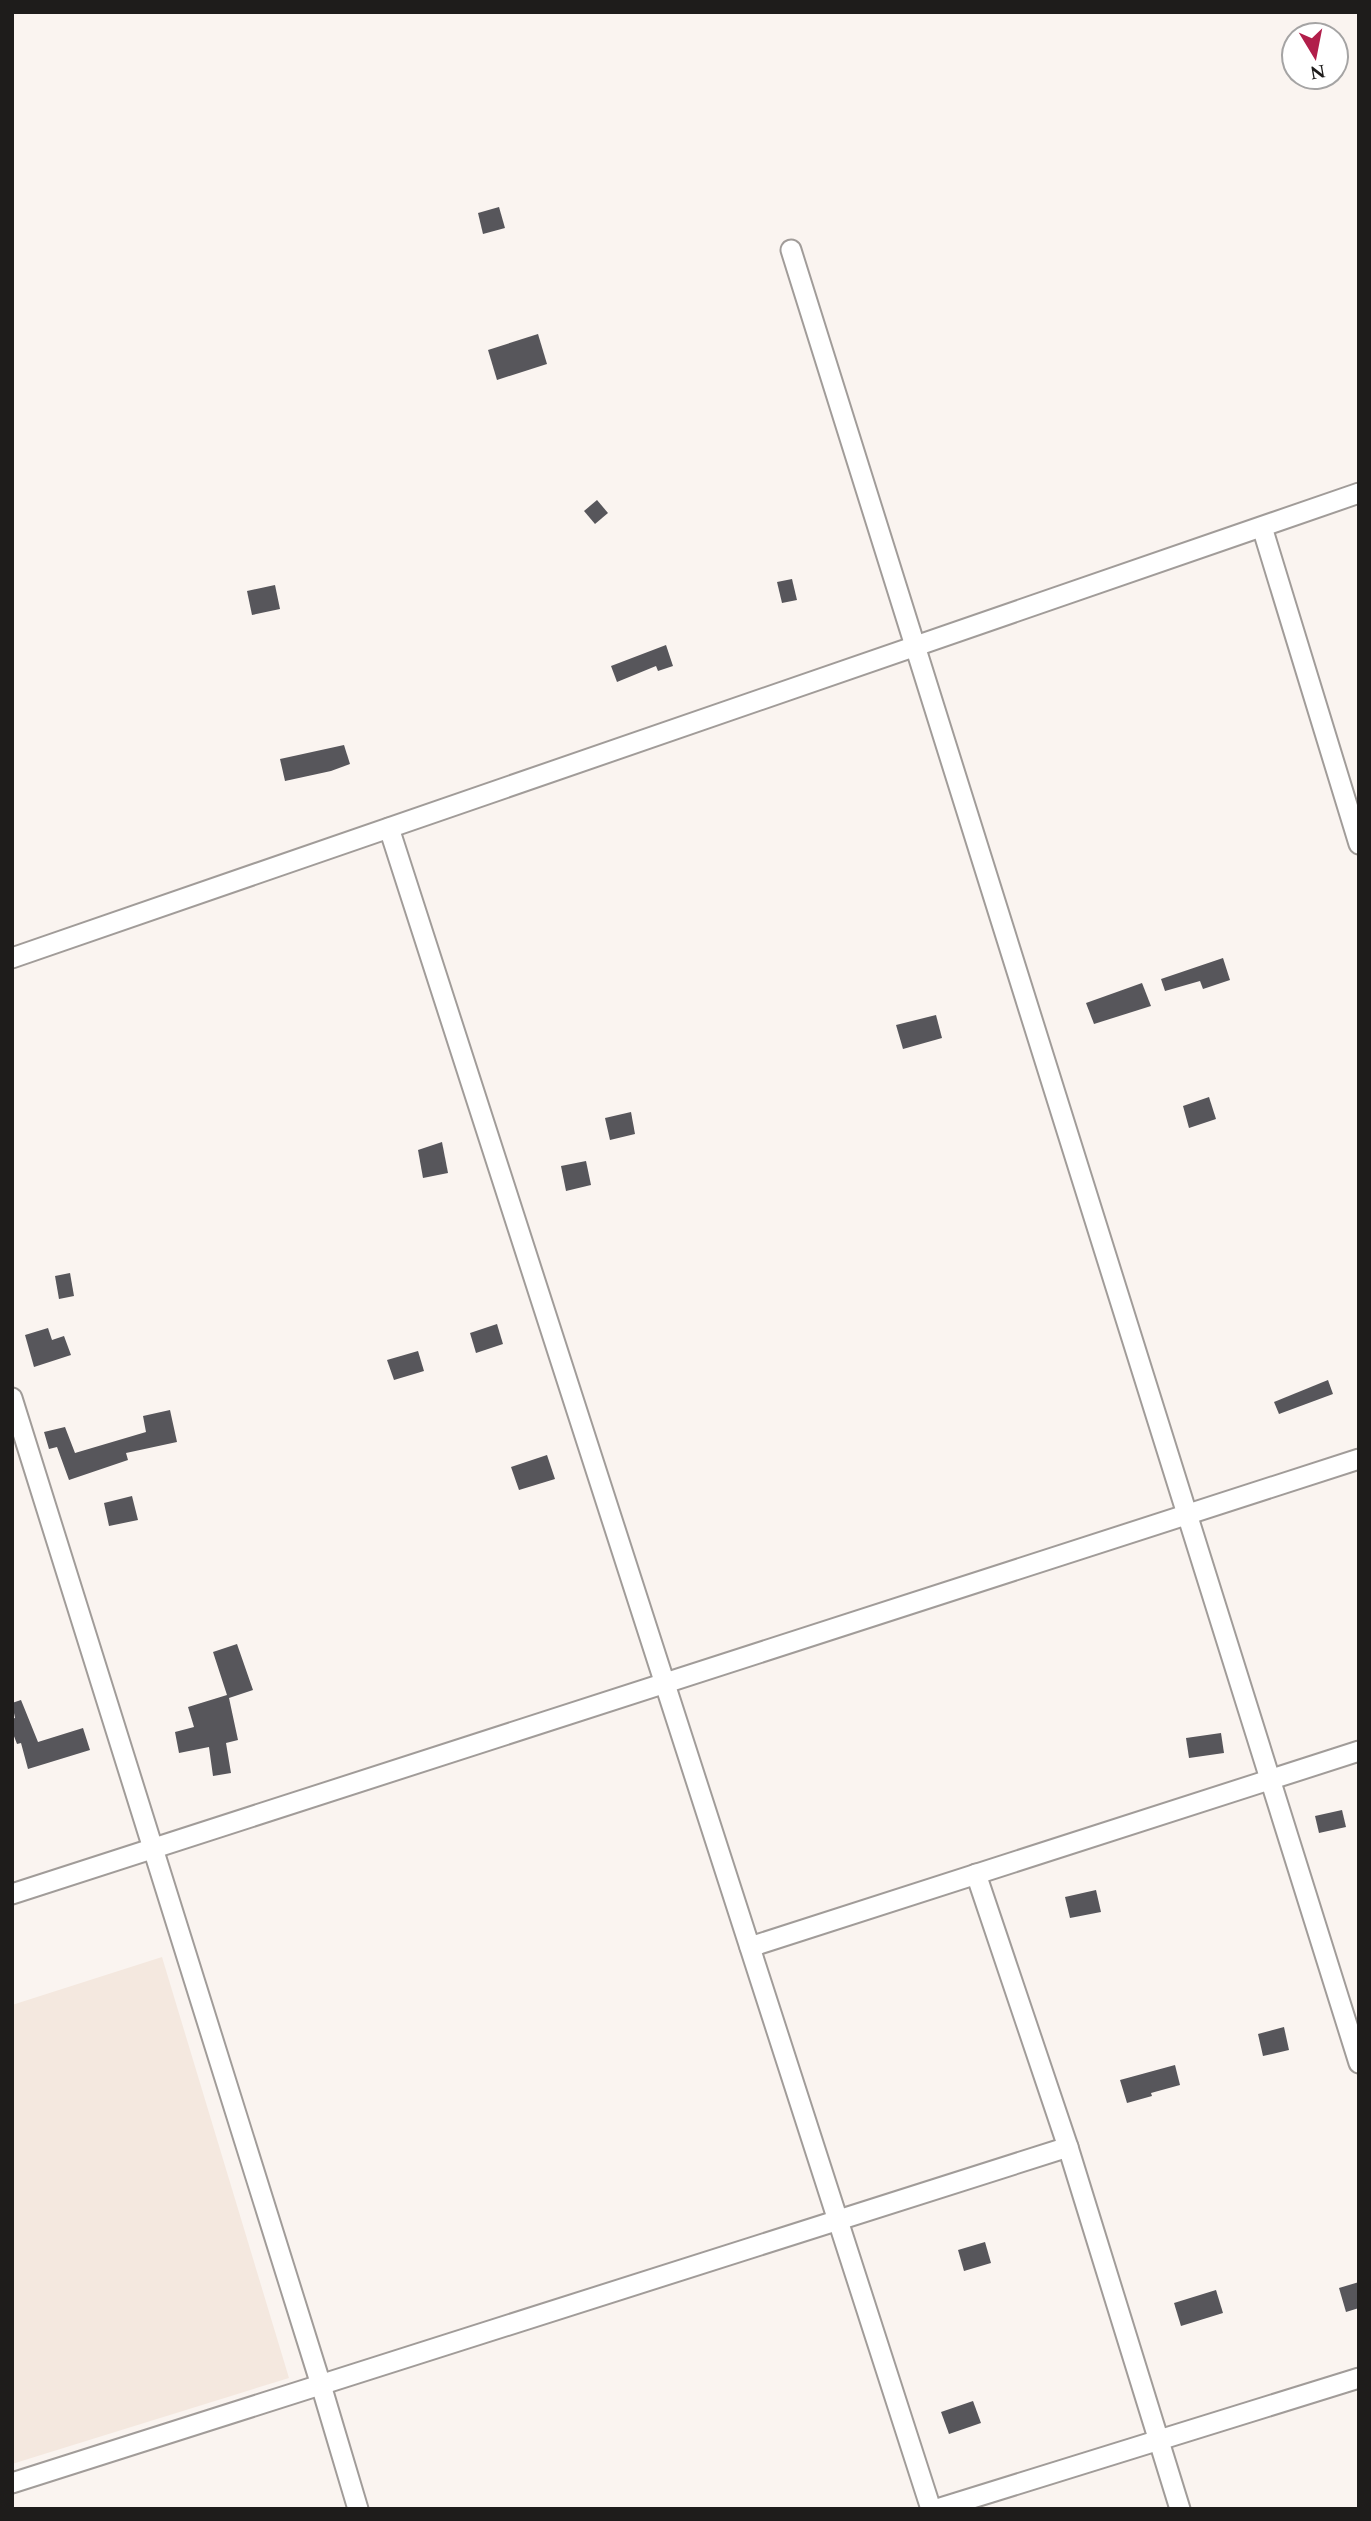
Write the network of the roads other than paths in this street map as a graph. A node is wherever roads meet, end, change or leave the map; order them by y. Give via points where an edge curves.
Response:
1 (792, 250) dead end
2 (1359, 493) edge
3 (1262, 527) junction
4 (916, 646) junction
5 (389, 828) junction
6 (1359, 844) edge
7 (12, 958) edge
8 (12, 1398) edge
9 (1359, 1459) edge
10 (1187, 1514) junction
11 (665, 1683) junction
12 (1359, 1751) edge
13 (1270, 1779) junction
14 (154, 1849) junction
15 (976, 1874) junction
16 (12, 1895) edge
17 (750, 1947) junction
18 (1359, 2063) edge
19 (1068, 2147) junction
20 (838, 2220) junction
21 (1359, 2378) edge
22 (321, 2385) junction
23 (1159, 2440) junction
24 (12, 2483) edge
25 (358, 2509) edge
26 (931, 2509) edge
27 (937, 2509) edge
28 (1180, 2509) edge

1 - 4 street
2 - 3 street
3 - 4 street
3 - 6 street
4 - 5 street
4 - 10 street
5 - 7 street
5 - 11 street
8 - 14 street
9 - 10 street
10 - 11 street
10 - 13 street
11 - 14 street
11 - 17 street
12 - 13 street
13 - 15 street
13 - 18 street
14 - 16 street
14 - 22 street
15 - 17 street
15 - 19 street
17 - 20 street
19 - 20 street
19 - 23 street
20 - 22 street
20 - 26 street
21 - 23 street
22 - 24 street
22 - 25 street
23 - 27 street
23 - 28 street

